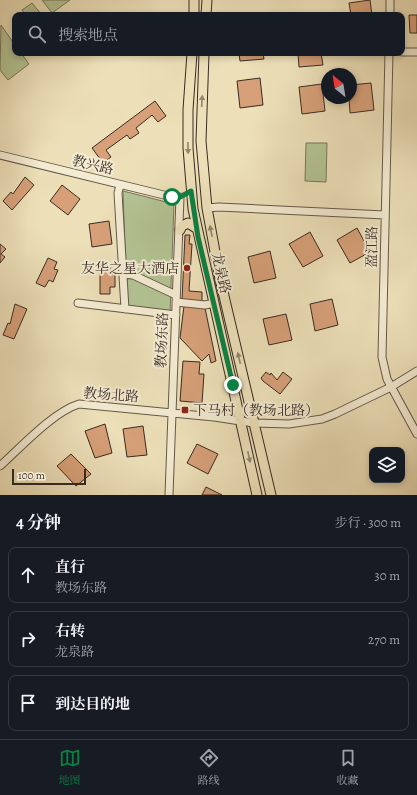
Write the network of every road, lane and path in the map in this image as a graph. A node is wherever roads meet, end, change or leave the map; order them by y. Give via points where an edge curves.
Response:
1 (194, 0) edge
2 (207, 0) edge
3 (390, 0) edge
4 (194, 12) edge
5 (206, 12) edge
6 (390, 12) edge
7 (405, 52) edge
8 (417, 52) edge
9 (192, 56) edge
10 (204, 56) edge
11 (389, 56) edge
12 (0, 155) edge
13 (120, 184) junction
14 (191, 191) junction
15 (180, 197) junction
16 (207, 208) junction
17 (385, 215) junction
18 (196, 228) junction
19 (180, 230) junction
20 (123, 274) junction
21 (176, 299) junction
22 (78, 302) dead end
23 (214, 303) junction
24 (125, 309) junction
25 (176, 316) junction
26 (417, 371) edge
27 (391, 387) junction
28 (172, 414) junction
29 (241, 420) junction
30 (254, 423) junction
31 (417, 434) edge
32 (0, 466) edge
33 (169, 495) edge
34 (258, 495) edge
35 (271, 495) edge

1 - 4 main road
2 - 5 main road
3 - 6 street
7 - 8 street
9 -> 14 main road, 龙泉路 via 188,110 188,170
16 -> 10 main road, 龙泉路 via 201,142
11 - 17 street, 盈江路
12 - 13 street, 教兴路
13 - 15 street, 教兴路
13 - 20 street via 118,193
14 - 15 street
14 - 18 main road, 龙泉路
15 - 19 street, 教场东路
16 - 17 street
30 -> 16 main road, 龙泉路 via 220,279
17 - 27 street, 盈江路 via 382,357
18 - 19 main road via 188,223 183,224
18 - 23 main road, 龙泉路
19 - 21 street, 教场东路
20 - 21 street via 133,275
20 - 24 street
21 - 23 street via 205,305
21 - 25 street, 教场东路
22 - 24 street
23 - 29 main road, 龙泉路
24 - 25 street
25 - 28 street, 教场东路
26 - 27 street, 教场北路
27 - 30 street, 教场北路 via 322,419 289,424
27 - 31 street, 盈江路
28 - 29 street, 教场北路
28 - 32 street, 教场北路 via 79,404 68,408
28 - 33 street, 教场东路
29 - 30 street, 教场北路
29 -> 34 main road, 龙泉路
30 - 35 main road, 龙泉路

